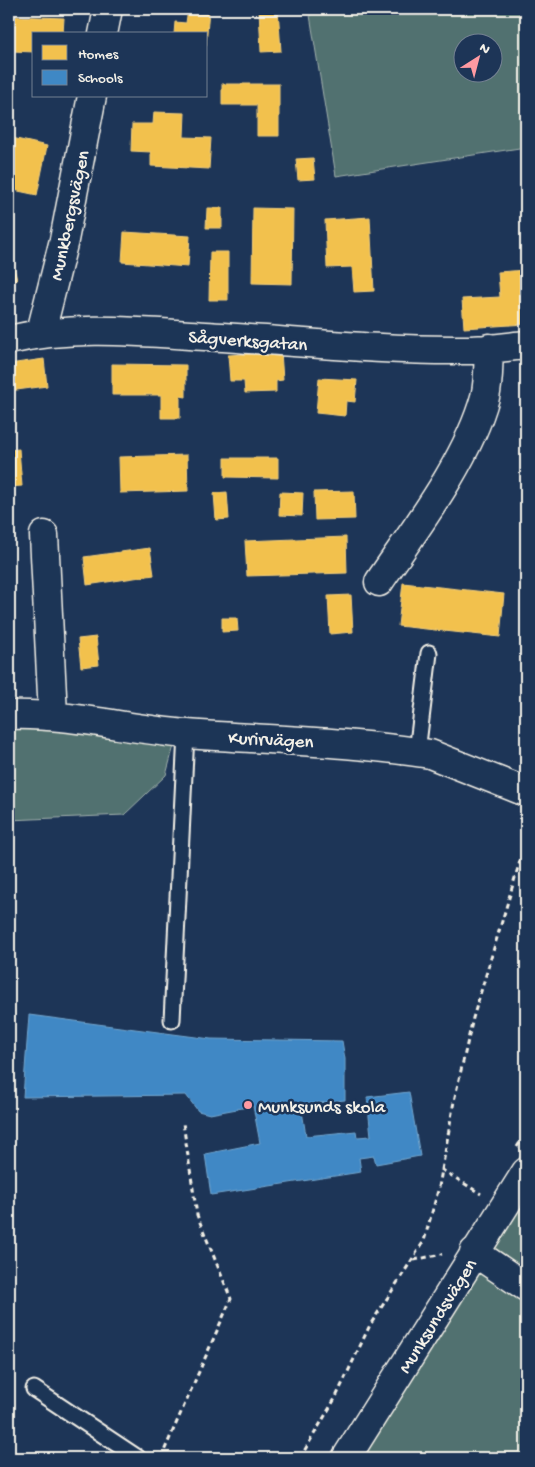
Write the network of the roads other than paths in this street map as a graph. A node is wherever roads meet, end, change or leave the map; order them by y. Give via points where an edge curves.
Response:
1 (108, 9) edge
2 (103, 32) edge
3 (92, 98) edge
4 (42, 332) junction
5 (9, 340) edge
6 (526, 345) edge
7 (489, 348) junction
8 (44, 535) dead end
9 (379, 582) dead end
10 (429, 653) dead end
11 (9, 715) edge
12 (53, 715) junction
13 (186, 734) junction
14 (417, 752) junction
15 (526, 792) edge
16 (172, 1020) dead end
17 (526, 1172) edge
18 (474, 1252) junction
19 (526, 1287) edge
20 (34, 1389) dead end
21 (138, 1458) edge
22 (346, 1458) edge

1 - 2 street
3 - 4 street, Munkbergsvägen
4 - 5 street, Sågverksgatan
4 - 7 street, Sågverksgatan via 164,334 354,347
6 - 7 street, Sågverksgatan
7 - 9 street via 484,398 466,444 449,476
8 - 12 street
10 - 14 lane
11 - 12 street, Kurirvägen
12 - 13 street, Kurirvägen
13 - 14 street, Kurirvägen via 351,743
13 - 16 lane
14 - 15 street, Kurirvägen via 430,754
17 - 18 street, Munksundsvägen
18 - 19 street
18 - 22 street, Munksundsvägen
20 - 21 lane

